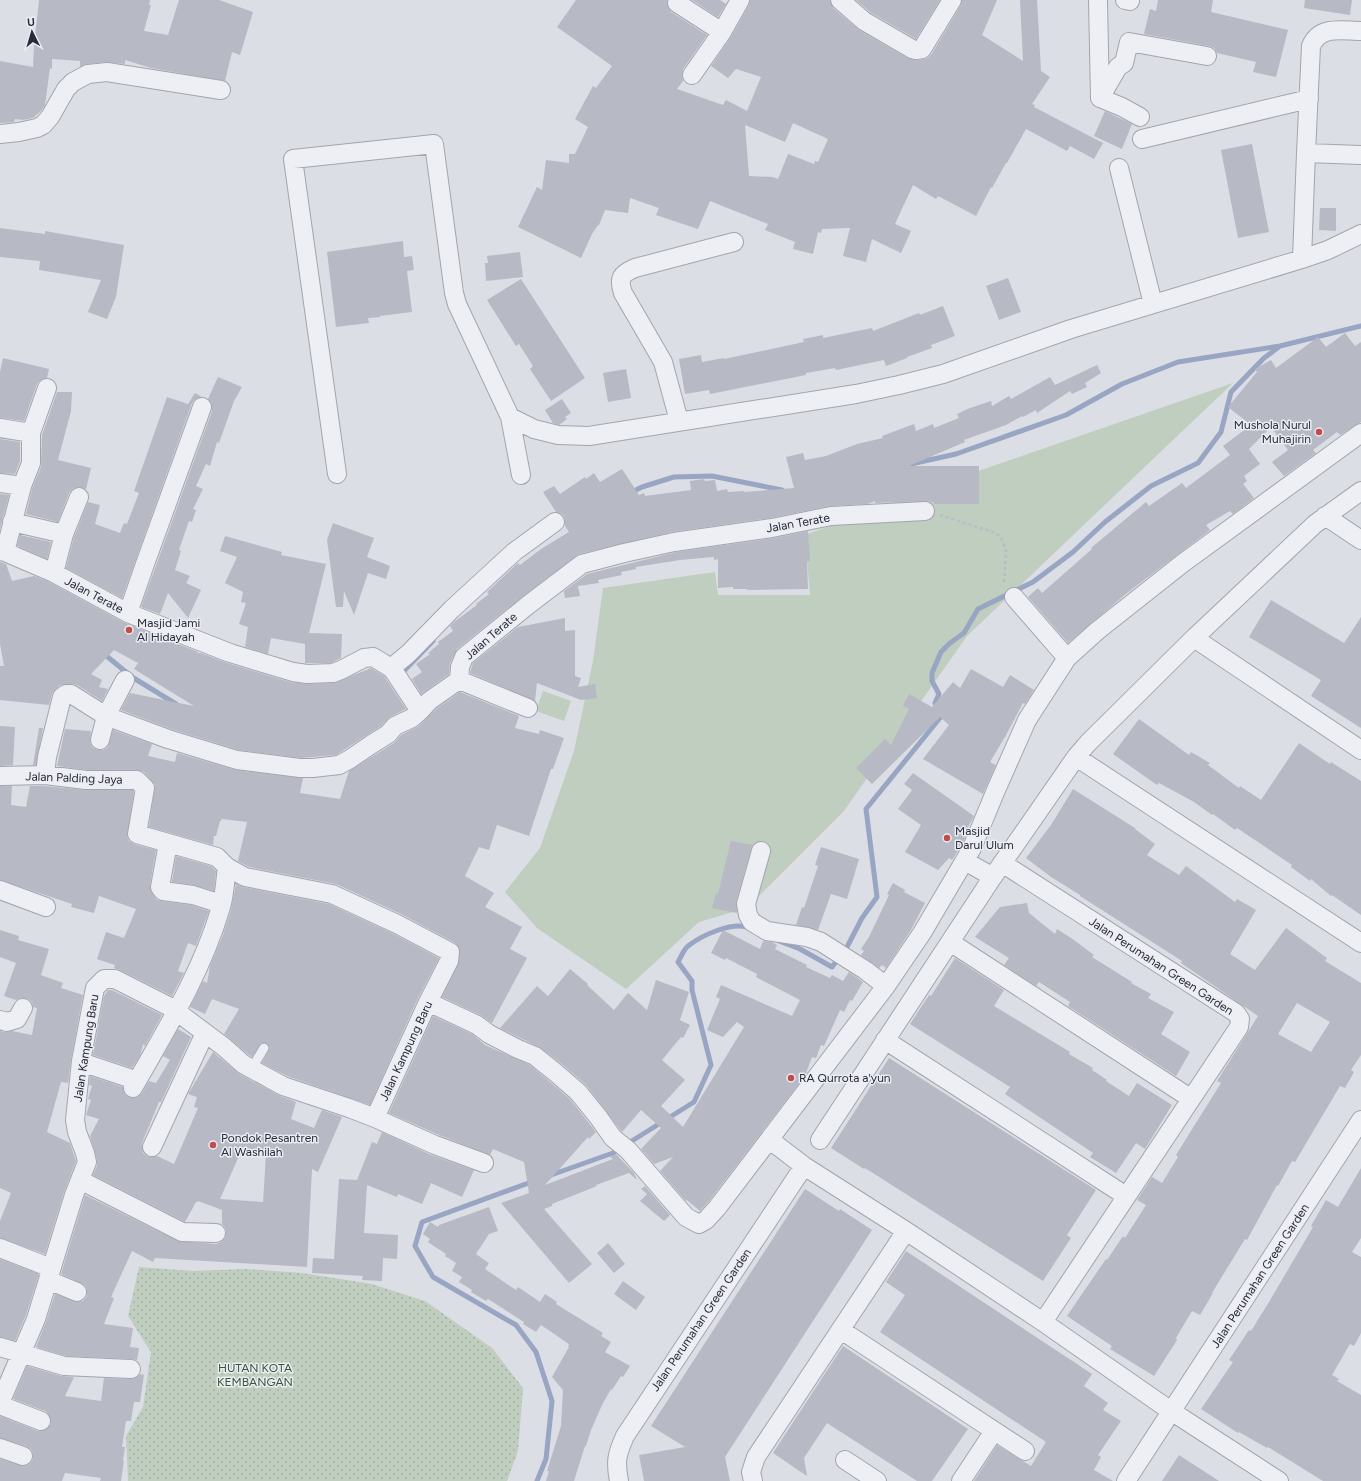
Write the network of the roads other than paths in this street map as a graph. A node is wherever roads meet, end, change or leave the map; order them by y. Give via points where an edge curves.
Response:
1 (740, 0) edge
2 (840, 0) edge
3 (952, 0) edge
4 (1098, 0) edge
5 (677, 3) dead end
6 (1361, 31) edge
7 (722, 32) junction
8 (1207, 56) dead end
9 (692, 75) dead end
10 (221, 90) dead end
11 (1100, 98) junction
12 (1308, 99) junction
13 (1140, 117) dead end
14 (0, 134) edge
15 (1142, 139) dead end
16 (1306, 154) junction
17 (1361, 155) edge
18 (1119, 168) dead end
19 (1361, 234) edge
20 (734, 242) dead end
21 (1302, 259) junction
22 (1153, 304) junction
23 (47, 388) dead end
24 (202, 407) dead end
25 (510, 417) junction
26 (679, 421) junction
27 (0, 428) edge
28 (31, 433) junction
29 (1361, 434) edge
30 (337, 474) dead end
31 (521, 475) dead end
32 (0, 483) edge
33 (22, 486) junction
34 (1361, 491) edge
35 (78, 497) dead end
36 (925, 511) road end
37 (1325, 516) junction
38 (12, 522) junction
39 (555, 522) dead end
40 (64, 534) junction
41 (1361, 540) edge
42 (3, 552) edge
43 (54, 573) junction
44 (1009, 592) road end
45 (128, 613) junction
46 (1194, 638) junction
47 (1068, 658) junction
48 (393, 670) junction
49 (125, 680) dead end
50 (459, 680) junction
51 (528, 708) dead end
52 (420, 711) junction
53 (106, 716) junction
54 (100, 740) dead end
55 (1361, 750) edge
56 (1076, 757) junction
57 (45, 775) junction
58 (0, 776) edge
59 (168, 843) junction
60 (761, 851) dead end
61 (965, 861) junction
62 (227, 867) junction
63 (997, 870) junction
64 (0, 890) edge
65 (215, 902) dead end
66 (46, 907) dead end
67 (950, 942) junction
68 (1361, 943) edge
69 (886, 986) junction
70 (428, 1002) junction
71 (23, 1008) dead end
72 (177, 1012) junction
73 (0, 1020) edge
74 (205, 1033) junction
75 (886, 1040) junction
76 (264, 1048) dead end
77 (81, 1062) junction
78 (252, 1068) junction
79 (1190, 1098) junction
80 (375, 1118) junction
81 (1361, 1120) edge
82 (770, 1140) junction
83 (820, 1140) dead end
84 (152, 1147) dead end
85 (484, 1163) dead end
86 (804, 1166) junction
87 (80, 1180) junction
88 (1126, 1196) junction
89 (906, 1231) junction
90 (216, 1232) dead end
91 (0, 1248) edge
92 (49, 1274) junction
93 (77, 1292) dead end
94 (1043, 1322) junction
95 (841, 1330) junction
96 (0, 1347) edge
97 (22, 1353) junction
98 (131, 1369) dead end
99 (0, 1404) edge
100 (1171, 1411) junction
101 (42, 1421) dead end
102 (994, 1431) junction
103 (0, 1448) edge
104 (1025, 1451) dead end
105 (23, 1456) dead end
106 (845, 1460) dead end
107 (875, 1480) edge
108 (619, 1481) edge
109 (753, 1481) edge
110 (961, 1481) edge
111 (1126, 1481) edge
112 (1279, 1481) edge

1 - 7 street
2 - 3 street via 864,21 916,50 922,49
4 - 11 street
5 - 7 street
6 - 12 street via 1333,30 1314,38 1311,46
7 - 9 street
8 - 11 street via 1129,42 1124,63 1118,67
10 - 14 street via 107,72 88,74 66,89 44,125
11 - 13 street
12 - 15 street
12 - 16 street
16 - 17 street
16 - 21 street
18 - 22 street
19 - 21 street
20 - 26 street via 635,268 624,273 621,279 623,293 663,362
21 - 22 street
22 - 26 street via 1071,329 943,374 899,386
23 - 28 street
24 - 45 street
25 - 26 street via 534,429 558,435 589,436
25 - 30 street via 457,304 434,144 293,159
25 - 31 street
27 - 28 street
28 - 33 street via 30,462
29 - 47 street via 1183,563 1097,631
32 - 33 street
33 - 38 street
34 - 37 street
35 - 40 street
36 - 50 street, Jalan Terate via 831,516 772,528 674,542 582,564 464,657
37 - 41 street
37 - 46 street
38 - 40 street
38 - 42 street
39 - 48 street via 514,552 452,609
40 - 43 street
42 - 43 street, Jalan Terate
43 - 45 street, Jalan Terate
44 - 47 street
45 - 48 street, Jalan Terate via 230,654 293,672 333,673 369,657 376,658
46 - 55 street
46 - 56 street
47 - 61 street via 1027,720
48 - 52 street, Jalan Terate
49 - 53 street
50 - 51 street
50 - 52 street via 428,701
52 - 53 street via 339,765 313,768 237,760 174,741
53 - 54 street
53 - 57 street via 71,694 64,695 47,757
56 - 63 street
56 - 68 street
57 - 58 street, Jalan Palding Jaya
57 - 59 street, Jalan Palding Jaya via 86,780 137,780 145,788 137,834
59 - 62 street via 217,857
59 - 65 street via 160,887 163,891 193,895
60 - 69 street via 746,904 752,922 767,931 807,937 821,942
61 - 63 street, Jalan Perumahan Green Garden
61 - 69 street via 922,933
62 - 70 street, Jalan Kampung Baru via 245,877 332,894 450,952
62 - 72 street via 221,906 203,956
63 - 67 street
63 - 79 street, Jalan Perumahan Green Garden via 1236,1013 1240,1019 1239,1027
64 - 66 street
67 - 75 street
67 - 79 street
69 - 82 street
70 - 80 street, Jalan Kampung Baru
70 - 82 street via 535,1056 578,1092 612,1138 628,1150 686,1217 699,1224 717,1208
71 - 73 street via 17,1019 7,1022
72 - 74 street, Jalan Kampung Baru
72 - 77 street via 131,1083
72 - 77 street, Jalan Kampung Baru via 115,979 104,979 95,988
74 - 78 street, Jalan Kampung Baru via 243,1064
74 - 84 street
75 - 83 street
75 - 88 street
76 - 78 lane
77 - 87 street, Jalan Kampung Baru via 75,1120 87,1162
78 - 80 street, Jalan Kampung Baru via 284,1086
79 - 88 street, Jalan Perumahan Green Garden
80 - 85 street via 435,1145
81 - 100 street, Jalan Perumahan Green Garden
82 - 86 street
86 - 89 street
86 - 108 street, Jalan Perumahan Green Garden via 625,1436 616,1460
87 - 90 street via 182,1232
87 - 92 street, Jalan Kampung Baru
88 - 94 street, Jalan Perumahan Green Garden
89 - 94 street
89 - 95 street
91 - 92 street
92 - 93 street
92 - 97 street, Jalan Kampung Baru via 36,1319
94 - 100 street
95 - 102 street
95 - 109 street via 756,1457 751,1472
96 - 97 street
97 - 98 street via 64,1366
97 - 99 street, Jalan Kampung Baru
99 - 101 street
100 - 111 street, Jalan Perumahan Green Garden
100 - 112 street
102 - 104 street
102 - 110 street
103 - 105 street
106 - 107 street

